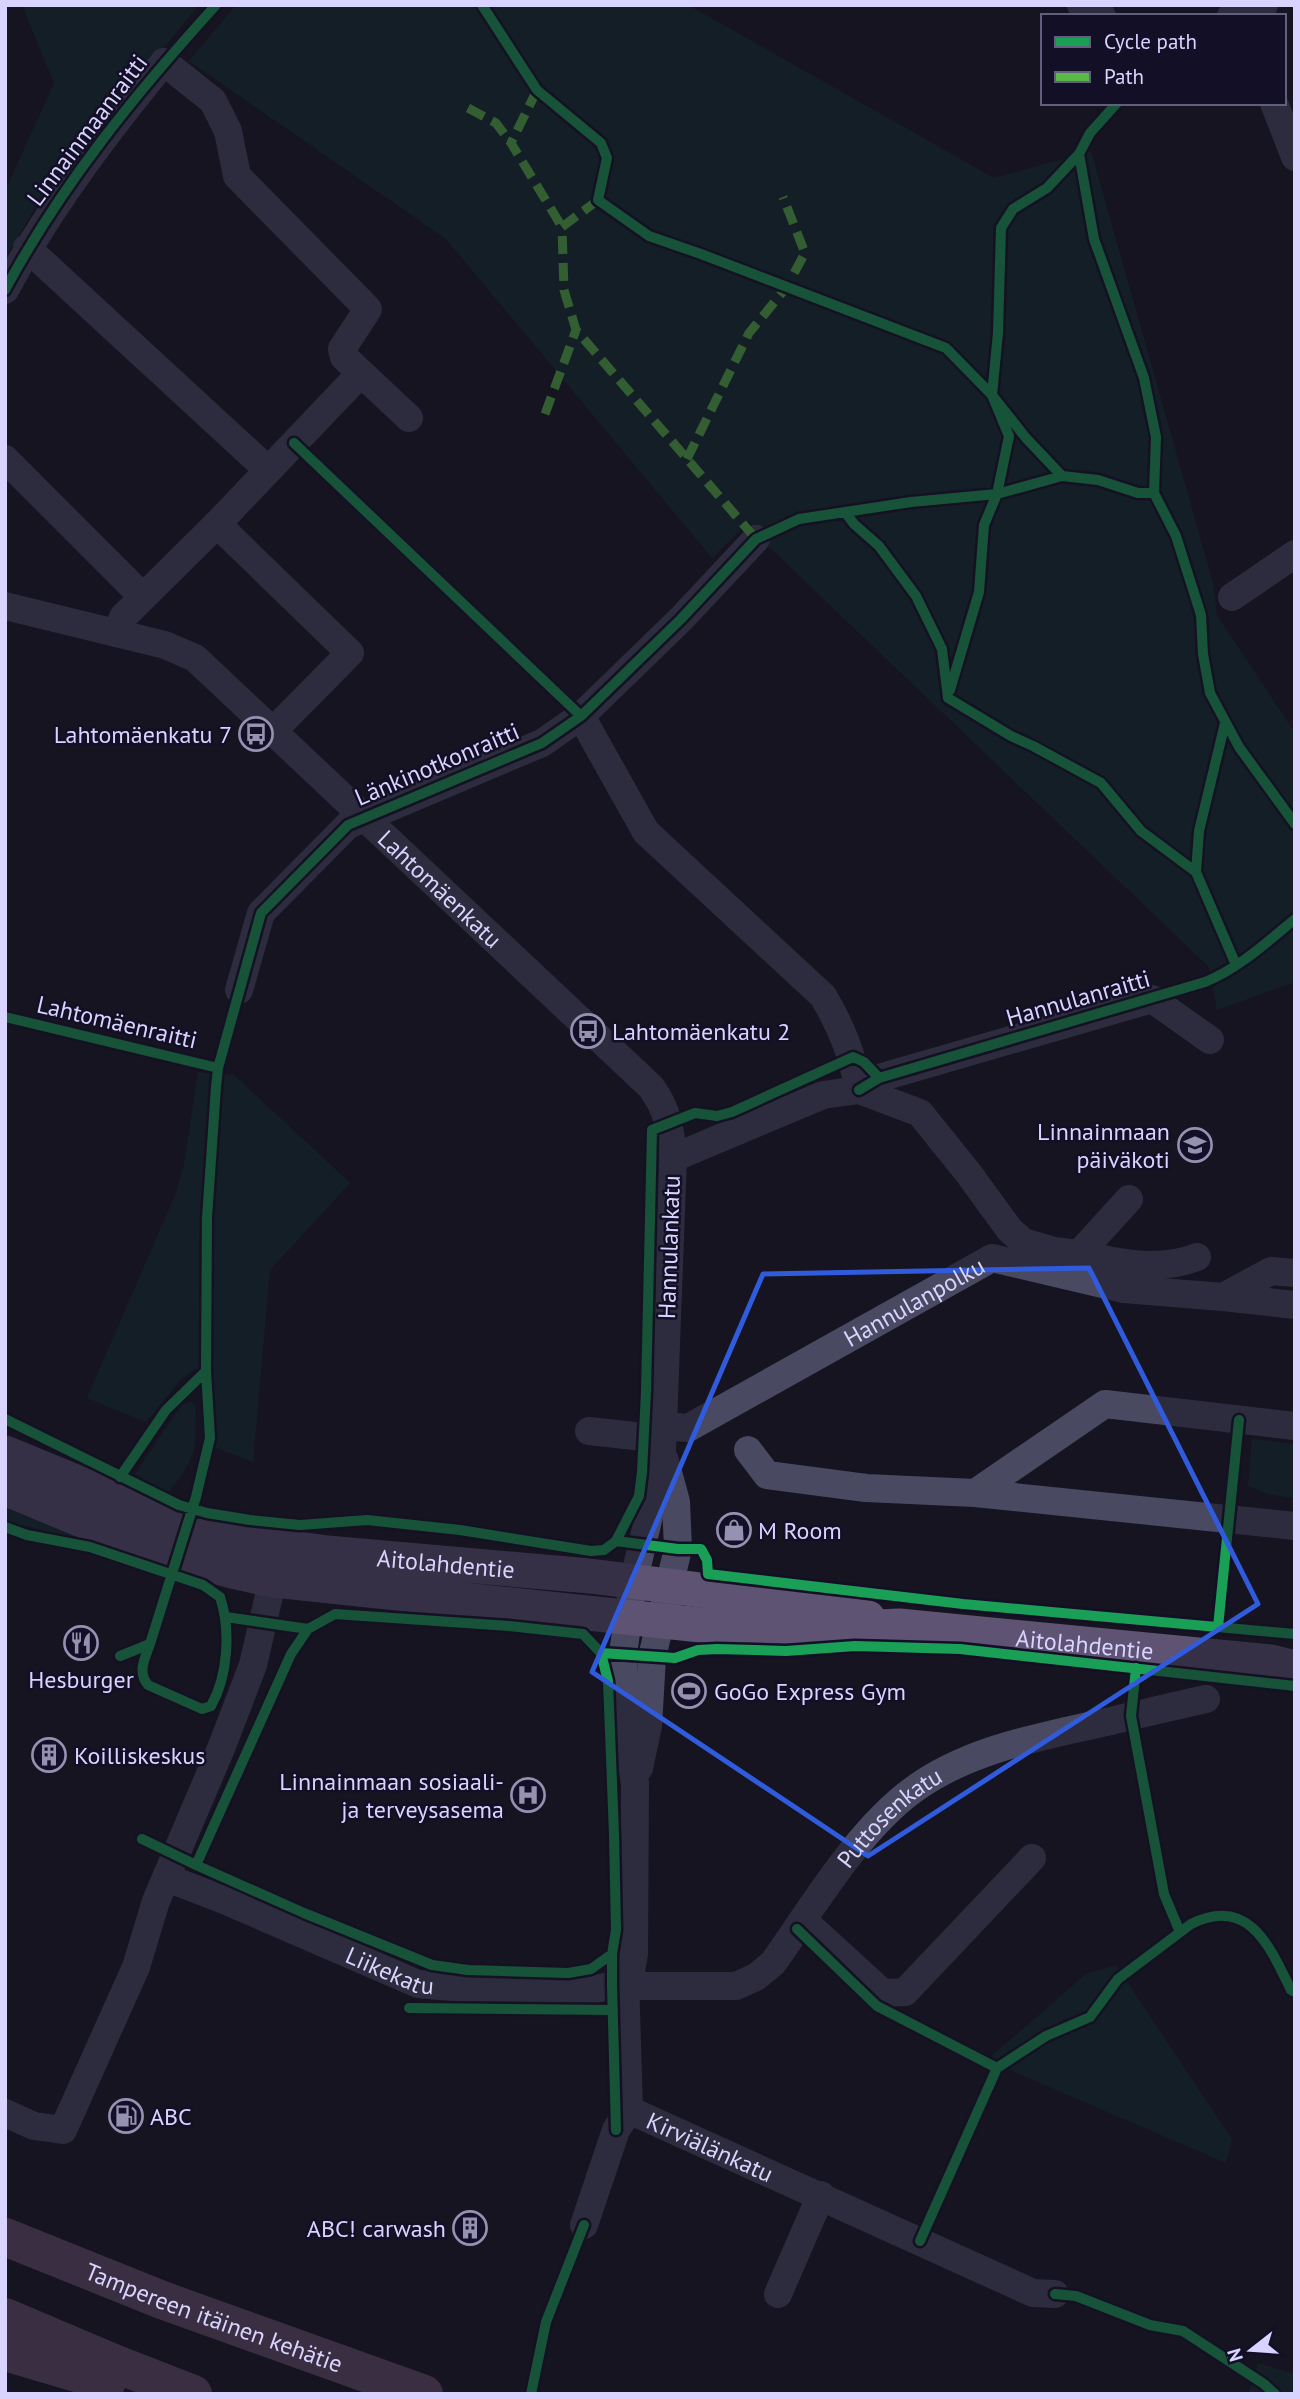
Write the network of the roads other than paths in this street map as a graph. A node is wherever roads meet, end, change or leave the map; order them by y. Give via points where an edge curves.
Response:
1 (1081, 5) edge
2 (1098, 14) edge
3 (1275, 105) edge
4 (1295, 157) edge
5 (27, 248) junction
6 (5, 290) edge
7 (361, 373) junction
8 (409, 418) dead end
9 (5, 458) edge
10 (268, 470) junction
11 (216, 524) junction
12 (757, 539) dead end
13 (1295, 554) edge
14 (143, 597) junction
15 (1232, 597) dead end
16 (5, 606) edge
17 (117, 633) junction
18 (581, 716) junction
19 (274, 730) junction
20 (364, 817) junction
21 (239, 990) dead end
22 (1210, 1040) dead end
23 (859, 1090) junction
24 (673, 1158) junction
25 (1129, 1199) dead end
26 (1079, 1254) junction
27 (1197, 1257) dead end
28 (1295, 1273) edge
29 (1223, 1297) junction
30 (1295, 1305) edge
31 (1295, 1426) edge
32 (589, 1431) dead end
33 (663, 1439) junction
34 (748, 1450) dead end
35 (5, 1452) edge
36 (5, 1488) edge
37 (975, 1493) junction
38 (1295, 1526) edge
39 (276, 1564) junction
40 (633, 1583) junction
41 (669, 1587) junction
42 (644, 1619) junction
43 (899, 1626) junction
44 (1287, 1663) edge
45 (1206, 1699) dead end
46 (1032, 1858) dead end
47 (167, 1878) junction
48 (803, 1920) junction
49 (625, 1978) junction
50 (629, 2109) junction
51 (5, 2113) edge
52 (821, 2195) junction
53 (584, 2224) dead end
54 (5, 2237) edge
55 (778, 2294) dead end
56 (1055, 2294) dead end
57 (5, 2317) edge
58 (5, 2352) edge
59 (152, 2394) edge
60 (193, 2394) edge
61 (425, 2394) edge

1 - 2 street
3 - 4 street
5 - 6 street, Linnainmaanraitti
5 - 7 street, Linnainmaanraitti via 111,128 164,62 214,101 228,131 237,176 368,309 342,349
5 - 10 street
7 - 8 street
7 - 10 street
9 - 14 street
10 - 11 street
11 - 14 street
11 - 19 street via 350,653
12 - 18 street, Länkinotkonraitti
13 - 15 street
14 - 17 street via 123,617
16 - 17 street, Lahtomäenkatu
17 - 19 street, Lahtomäenkatu via 195,658
18 - 20 street, Länkinotkonraitti via 542,743
18 - 23 street via 646,832 823,996 853,1057
19 - 20 street, Lahtomäenkatu
20 - 21 street, Länkinotkonraitti via 348,825 261,914
20 - 24 street, Lahtomäenkatu via 651,1087 670,1123
22 - 23 street, Hannulanraitti via 1152,999 879,1078
23 - 24 street, Hannulankatu via 823,1094
23 - 26 street via 920,1113 1023,1242
24 - 33 street, Hannulankatu
25 - 26 street
26 - 27 street via 1144,1266
28 - 29 street via 1271,1270
29 - 30 street, Hannulanpolku
29 - 33 street, Hannulanpolku via 1124,1289 992,1258
31 - 37 street via 1105,1404
32 - 33 street, Hannulanpolku
33 - 40 street, Hannulankatu via 656,1491
33 - 41 street, Hannulankatu via 676,1502 678,1549
34 - 37 street via 767,1475 866,1488
35 - 39 main road, Aitolahdentie via 117,1499 249,1542
36 - 39 main road, Aitolahdentie via 103,1530 243,1575
37 - 38 street
39 - 40 main road, Aitolahdentie via 590,1576
39 - 42 main road, Aitolahdentie
39 - 47 street via 253,1665
40 - 41 main road, Aitolahdentie
40 - 42 street, Hannulankatu
41 - 42 street, Hannulankatu
41 - 43 main road, Aitolahdentie via 819,1605
42 - 43 main road, Aitolahdentie via 819,1630
42 - 49 street, Kirviälänkatu via 652,1657 648,1726 635,1783 634,1954
43 - 44 main road, Aitolahdentie
45 - 48 street, Puttosenkatu via 1041,1735 964,1760 914,1789 887,1812
46 - 48 street via 905,1992 883,1993
47 - 49 street, Liikekatu via 418,1984 593,1990
47 - 51 street via 135,1967 63,2130 34,2126
48 - 49 street, Puttosenkatu via 772,1963 736,1986 637,1986
49 - 50 street, Kirviälänkatu
50 - 52 street, Kirviälänkatu
50 - 53 street via 616,2130
52 - 55 street
52 - 56 street, Kirviälänkatu via 1034,2293
54 - 61 highway, Tampereen itäinen kehätie via 162,2300
57 - 60 highway
58 - 59 highway

